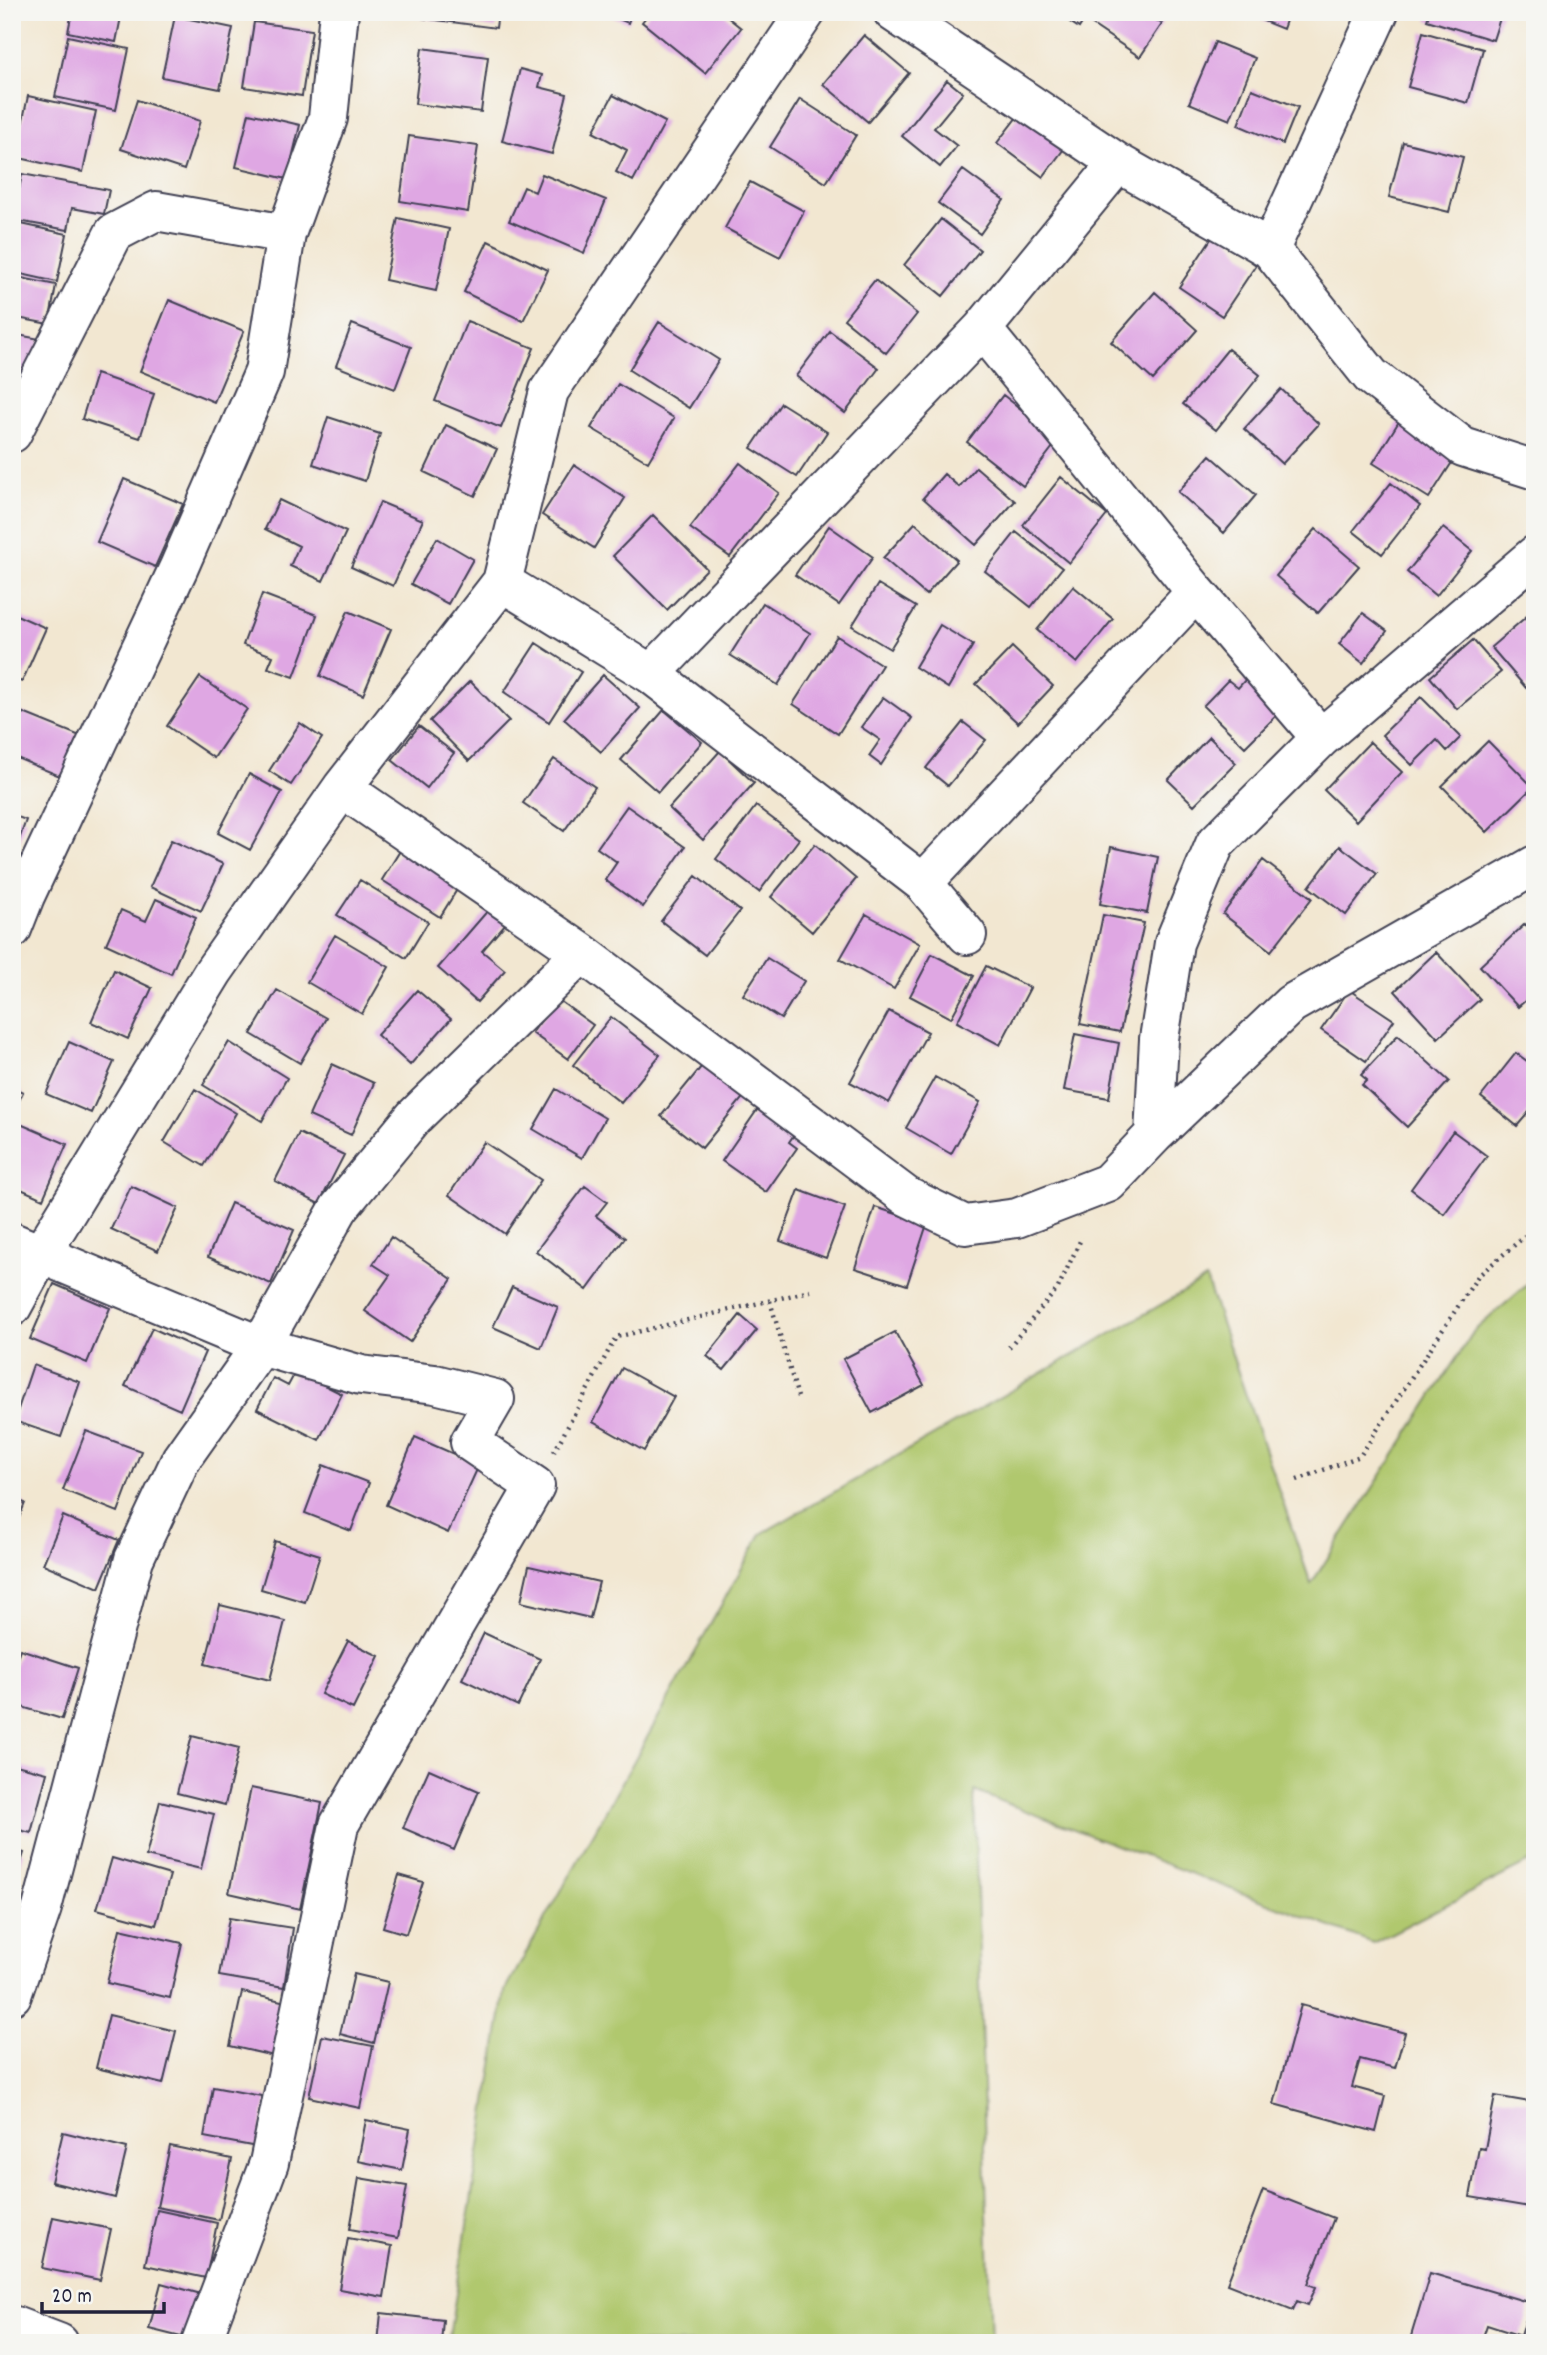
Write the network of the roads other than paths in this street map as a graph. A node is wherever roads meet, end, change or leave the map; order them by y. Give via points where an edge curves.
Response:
1 (340, 12) edge
2 (806, 12) edge
3 (893, 12) edge
4 (1379, 12) edge
5 (1118, 163) junction
6 (286, 234) junction
7 (1270, 249) junction
8 (982, 328) junction
9 (12, 433) edge
10 (1535, 470) edge
11 (1535, 555) edge
12 (502, 582) junction
13 (1196, 592) junction
14 (651, 674) junction
15 (1321, 738) junction
16 (342, 788) junction
17 (1535, 865) edge
18 (923, 883) junction
19 (12, 929) edge
20 (967, 935) dead end
21 (582, 953) junction
22 (1154, 1135) junction
23 (27, 1248) edge
24 (12, 1307) edge
25 (261, 1346) junction
26 (12, 1995) edge
27 (12, 2325) edge
28 (59, 2343) edge
29 (201, 2343) edge

1 - 6 street via 328,118
2 - 12 street via 549,391
3 - 5 street
4 - 7 street
5 - 7 street
5 - 8 street
6 - 9 street via 156,211 114,233
6 - 19 street via 264,372
7 - 10 street via 1371,376 1463,447
8 - 13 street
8 - 14 street
11 - 15 street
12 - 14 street
12 - 16 street
13 - 15 street
13 - 18 street
14 - 18 street
15 - 22 street via 1214,844 1174,943 1159,1040
16 - 21 street
16 - 23 street
17 - 22 street via 1291,1003
18 - 20 street
21 - 22 street via 906,1196 965,1225 1017,1218 1108,1182
21 - 25 street via 414,1117 339,1208
23 - 24 street
23 - 25 street
25 - 26 street via 181,1459 134,1559 42,1908
25 - 29 street via 361,1375 435,1384 495,1399 470,1441 535,1486 339,1825 269,2162
27 - 28 street

